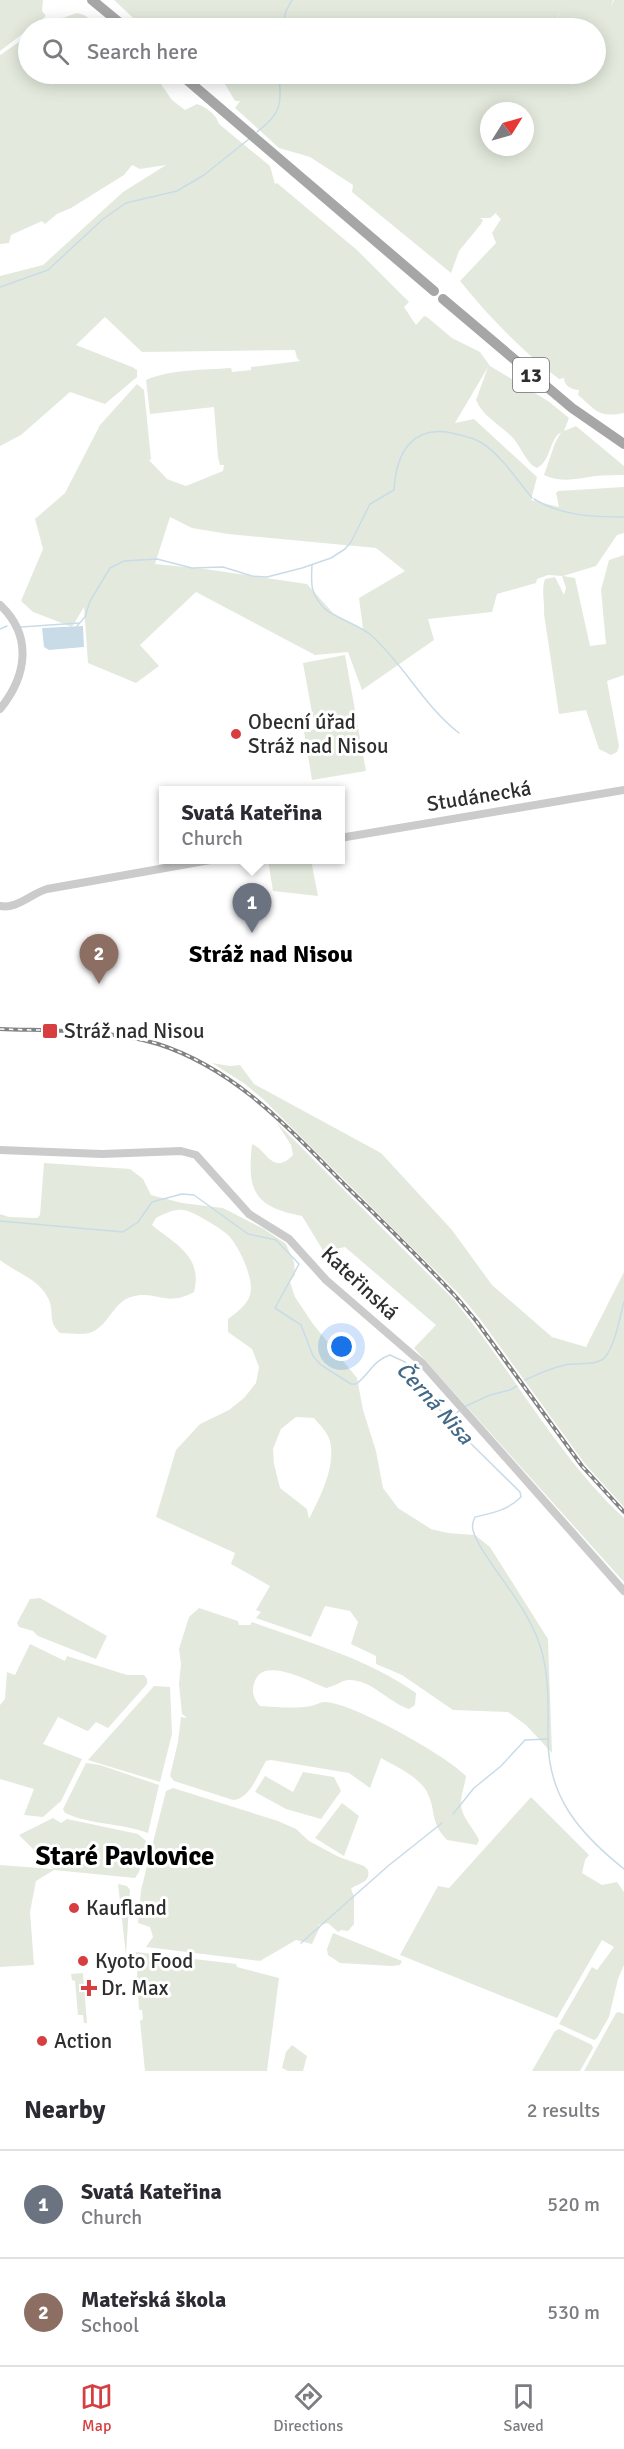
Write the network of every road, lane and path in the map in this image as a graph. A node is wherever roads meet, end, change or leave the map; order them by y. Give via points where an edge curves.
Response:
1 (92, 0) edge
2 (114, 18) edge
3 (191, 84) edge
4 (434, 291) dead end
5 (443, 299) dead end
6 (624, 444) edge
7 (0, 605) edge
8 (1, 709) edge
9 (624, 790) edge
10 (345, 837) edge
11 (188, 864) edge
12 (0, 906) edge
13 (0, 1150) edge
14 (624, 1591) edge

1 - 2 main road
3 - 4 main road
5 - 6 main road, 13 via 572,408
7 - 8 street via 17,627 23,663
9 - 10 street, Studánecká
11 - 12 street via 47,889 13,906
13 - 14 street, Kateřinská via 102,1154 181,1150 200,1157 249,1214 289,1239 326,1280 422,1363

